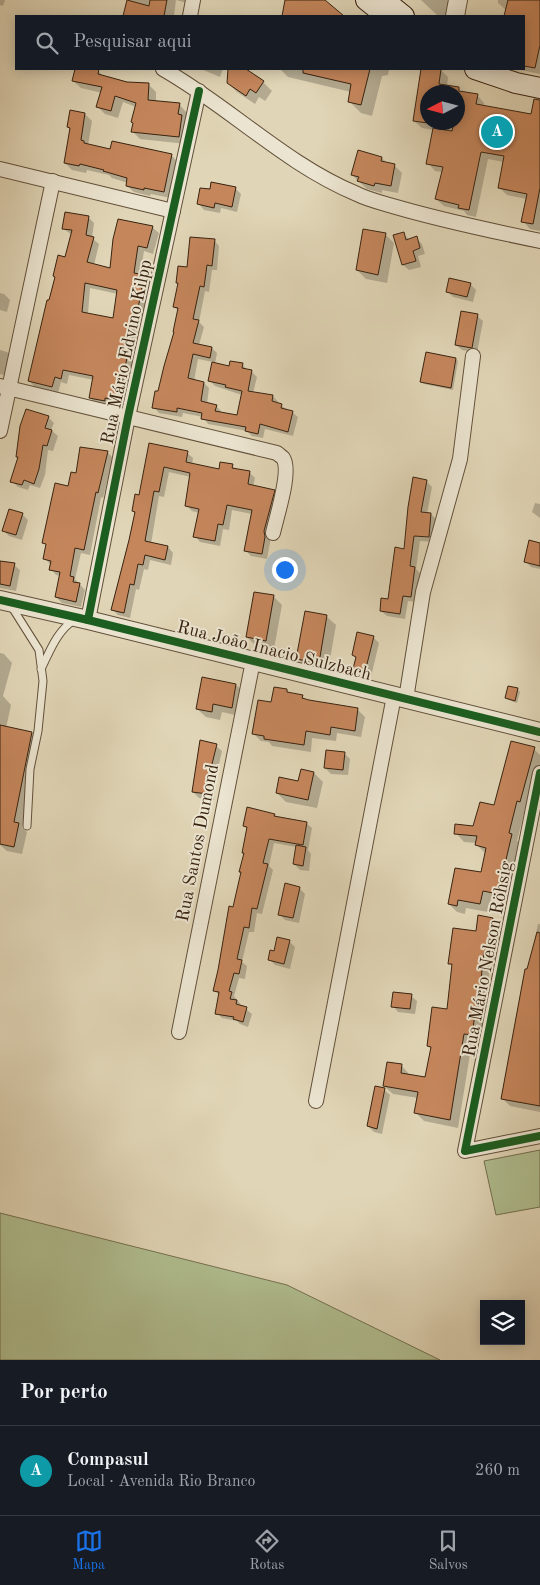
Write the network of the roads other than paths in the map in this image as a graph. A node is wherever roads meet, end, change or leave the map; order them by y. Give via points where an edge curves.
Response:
1 (193, 0) edge
2 (366, 0) edge
3 (384, 0) edge
4 (458, 0) edge
5 (190, 15) edge
6 (385, 15) edge
7 (403, 15) edge
8 (455, 15) edge
9 (165, 70) edge
10 (478, 70) edge
11 (518, 70) edge
12 (540, 75) edge
13 (540, 88) edge
14 (199, 91) junction
15 (0, 169) edge
16 (53, 180) junction
17 (173, 211) junction
18 (540, 242) edge
19 (473, 356) dead end
20 (5, 387) edge
21 (128, 417) junction
22 (0, 431) edge
23 (273, 533) dead end
24 (4, 601) edge
25 (83, 619) junction
26 (253, 661) junction
27 (41, 669) junction
28 (400, 698) junction
29 (540, 732) edge
30 (540, 773) edge
31 (27, 826) dead end
32 (179, 1032) dead end
33 (316, 1101) dead end
34 (540, 1136) edge

1 - 5 street
2 - 6 main road
3 - 7 main road
4 - 8 street
9 - 14 street
10 - 13 main road
11 - 12 main road
14 - 17 street, Rua Mário Edvino Kilpp
14 - 18 street via 304,167 357,195 428,216
15 - 16 street
16 - 17 street
16 - 20 street
17 - 21 street, Rua Mário Edvino Kilpp
19 - 28 street via 460,459 423,592
20 - 21 street
20 - 22 street
21 - 23 street via 277,453 284,459 286,469
21 - 25 street, Rua Mário Edvino Kilpp
24 - 25 street, Rua João Inacio Sulzbach
24 - 27 lane via 38,650
25 - 26 street, Rua João Inacio Sulzbach
25 - 27 lane via 65,626
26 - 28 street, Rua João Inacio Sulzbach
26 - 32 street, Rua Santos Dumond
27 - 31 lane via 43,681 30,769
28 - 29 street, Rua João Inacio Sulzbach
28 - 33 street
30 - 34 street, Rua Mário Nelson Röhsig via 465,1151

